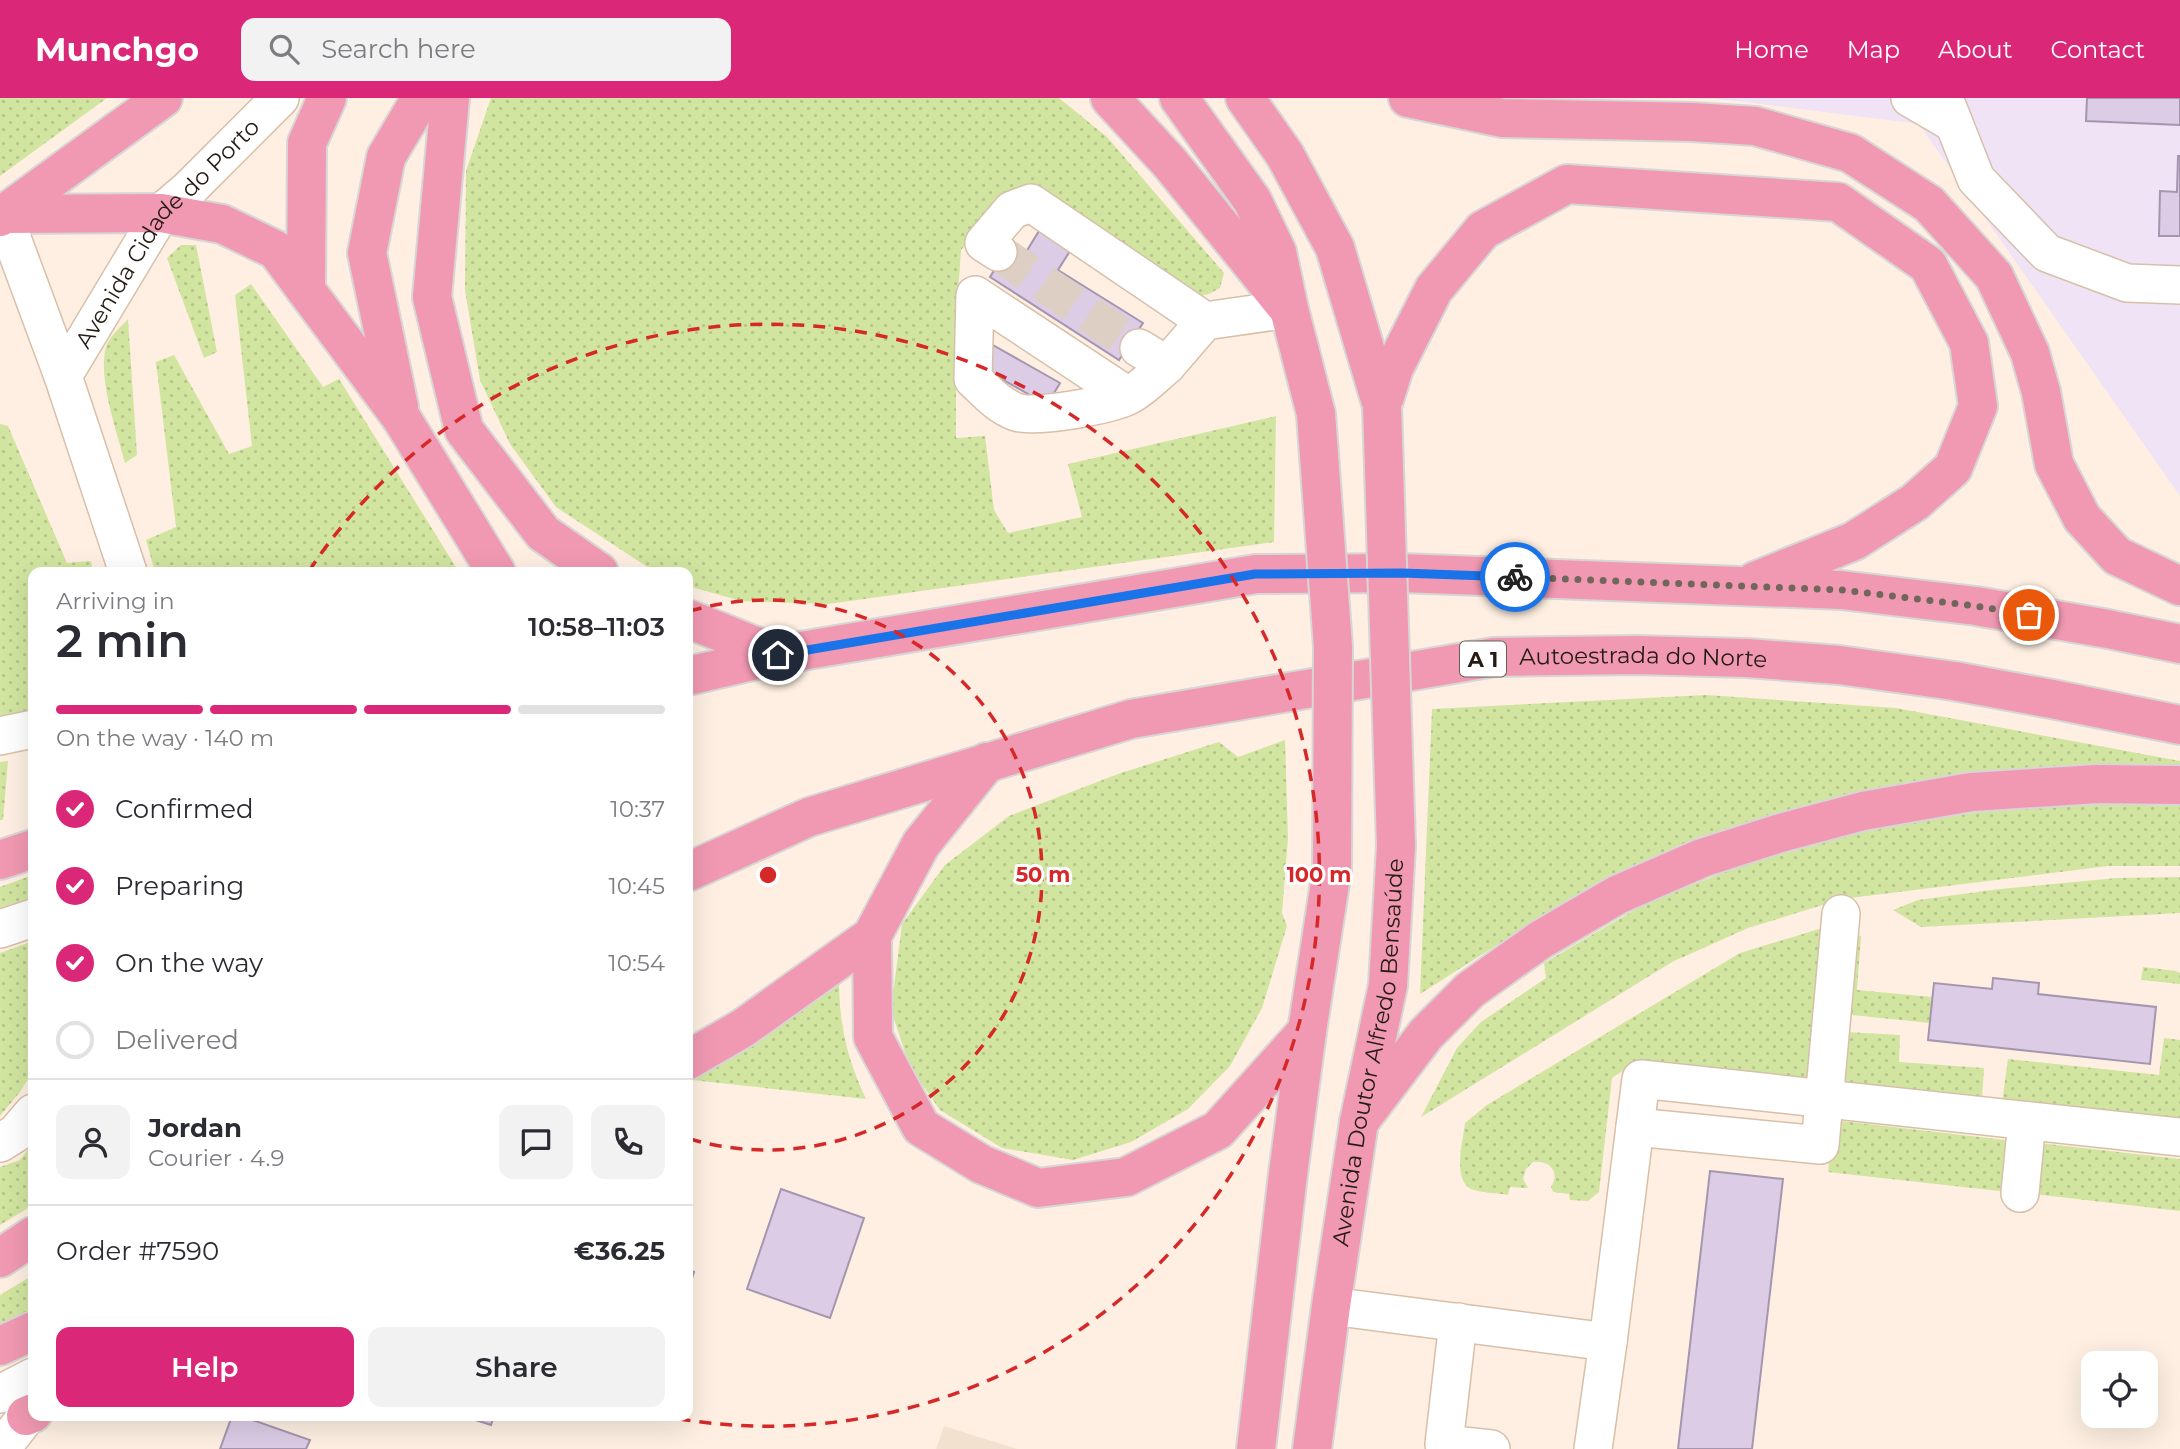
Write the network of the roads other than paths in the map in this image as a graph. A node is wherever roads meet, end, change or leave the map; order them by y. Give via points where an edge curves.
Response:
1 (163, 98) edge
2 (280, 98) edge
3 (327, 98) edge
4 (421, 98) edge
5 (450, 98) edge
6 (1110, 98) edge
7 (1179, 98) edge
8 (1245, 98) edge
9 (1408, 98) edge
10 (1910, 98) edge
11 (1473, 103) edge
12 (1952, 106) edge
13 (161, 213) junction
14 (2, 216) edge
15 (2180, 285) edge
16 (306, 290) junction
17 (975, 295) junction
18 (1289, 309) junction
19 (1205, 321) junction
20 (63, 376) junction
21 (1128, 396) junction
22 (1381, 407) junction
23 (402, 419) junction
24 (486, 557) edge
25 (126, 567) edge
26 (592, 567) edge
27 (1746, 585) junction
28 (2180, 586) edge
29 (693, 621) edge
30 (2180, 644) edge
31 (778, 655) junction
32 (693, 675) edge
33 (2180, 725) edge
34 (28, 730) edge
35 (0, 736) edge
36 (987, 762) junction
37 (2180, 785) edge
38 (28, 851) edge
39 (0, 860) edge
40 (693, 870) edge
41 (1841, 914) dead end
42 (28, 920) edge
43 (0, 929) edge
44 (872, 936) junction
45 (1307, 1031) junction
46 (693, 1057) edge
47 (1824, 1098) junction
48 (28, 1119) edge
49 (2028, 1121) junction
50 (1359, 1122) junction
51 (1635, 1127) junction
52 (2180, 1137) edge
53 (0, 1143) edge
54 (2020, 1193) dead end
55 (28, 1239) edge
56 (0, 1258) edge
57 (1331, 1306) junction
58 (1458, 1322) junction
59 (28, 1333) edge
60 (1608, 1342) junction
61 (0, 1346) edge
62 (23, 1408) edge
63 (1259, 1410) junction
64 (1, 1449) edge
65 (1250, 1449) edge
66 (1256, 1449) edge
67 (1312, 1449) edge
68 (1491, 1449) edge
69 (1593, 1449) edge

1 - 14 highway
2 - 13 street, Avenida Cidade do Porto
3 - 16 highway via 307,143
4 - 23 highway via 386,157 367,253
5 - 26 highway via 432,297 464,430 543,533
6 - 18 highway via 1170,163
7 - 18 highway via 1252,200 1277,252
8 - 22 highway, Avenida Doutor Alfredo Bensaúde via 1285,155 1335,248
9 - 11 highway
10 - 12 street
11 - 28 highway via 1502,118 1755,126 1850,153 1929,204 1994,276 2030,353 2054,464 2082,519 2118,556
12 - 15 street via 1976,179 2047,253 2127,283
13 - 14 highway
13 - 16 highway via 222,223 276,250
13 - 20 street, Avenida Cidade do Porto
14 - 20 street, Avenida Cidade do Porto
16 - 23 highway
17 - 19 street via 991,247 1012,210 1031,203
17 - 21 street
17 - 21 street via 973,379 996,402 1019,413 1044,414
18 - 19 street
18 - 45 highway, bridge via 1316,414 1333,647 1332,870
19 - 21 street via 1153,357
20 - 25 street, Avenida Cidade do Porto
22 - 27 highway via 1394,368 1434,289 1472,243 1483,230 1566,184 1838,202 1928,265 1969,343 1978,406 1953,468 1915,502 1854,541
22 - 50 highway, Avenida Doutor Alfredo Bensaúde, bridge via 1396,846 1388,985
23 - 24 highway
27 - 30 highway via 1842,590 1976,606
27 - 31 highway via 1402,573 1255,574
29 - 31 highway
31 - 32 highway
33 - 36 highway, Autoestrada do Norte / A 1 via 1954,681 1839,665 1636,655 1494,657 1131,719
34 - 35 street
36 - 40 highway, Autoestrada do Norte via 809,817
36 - 44 highway via 921,844
37 - 50 highway via 2097,784 1971,792 1863,811 1702,859 1617,895 1540,940 1470,990 1426,1034
38 - 39 highway
41 - 47 street
42 - 43 street
44 - 45 highway via 873,1037 922,1127 981,1164 1038,1188 1126,1177 1218,1130
44 - 46 highway via 743,1028
45 - 63 highway
47 - 49 street
47 - 51 street via 1642,1079
47 - 51 street via 1818,1158
48 - 53 street
49 - 52 street
49 - 54 street
50 - 57 highway, Avenida Doutor Alfredo Bensaúde
51 - 60 street
55 - 56 highway
57 - 58 street
57 - 67 highway, Avenida Doutor Alfredo Bensaúde
58 - 60 street
58 - 68 street via 1444,1444
59 - 61 highway
60 - 69 street
62 - 64 street
63 - 65 highway
63 - 66 highway

